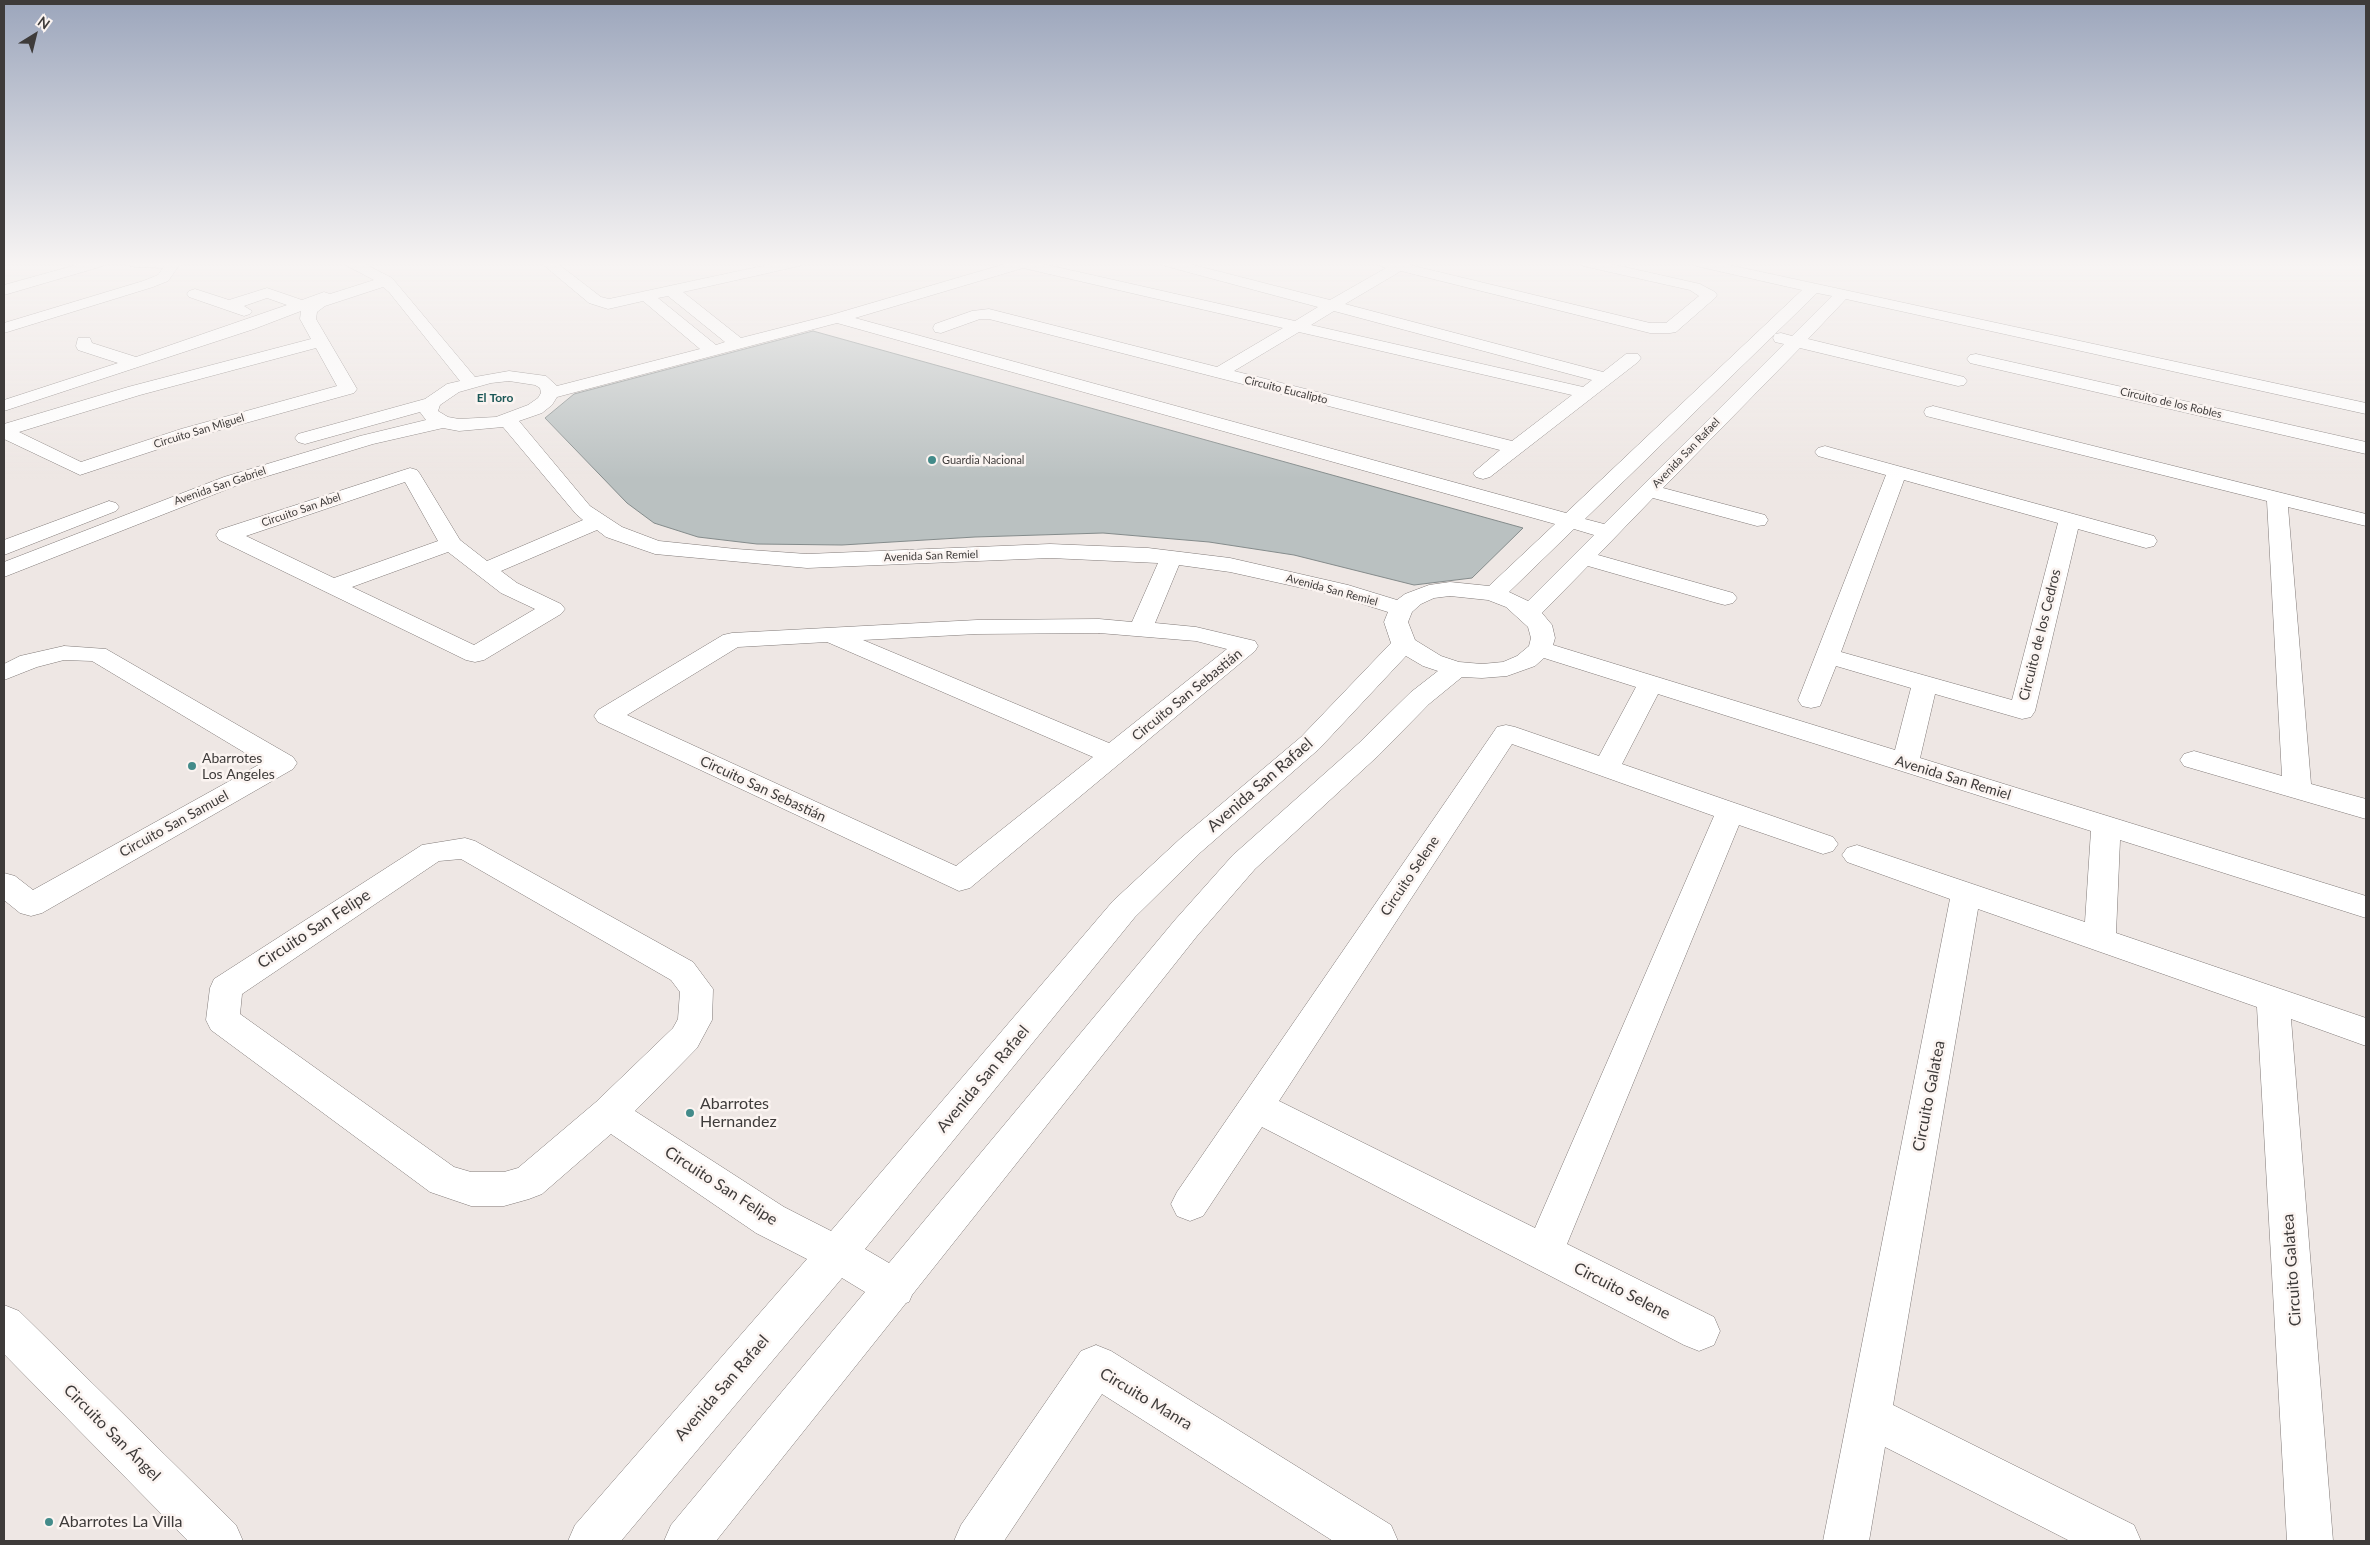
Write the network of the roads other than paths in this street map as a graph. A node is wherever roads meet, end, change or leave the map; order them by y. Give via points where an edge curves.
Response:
1 (66, 335) dead end
2 (218, 335) edge
3 (317, 335) edge
4 (431, 335) edge
5 (694, 335) edge
6 (727, 335) edge
7 (745, 335) edge
8 (751, 335) edge
9 (899, 335) edge
10 (1071, 335) edge
11 (1282, 335) edge
12 (1331, 335) edge
13 (1442, 335) edge
14 (1764, 335) edge
15 (1769, 335) edge
16 (1803, 335) edge
17 (2032, 335) edge
18 (732, 339) junction
19 (321, 342) junction
20 (1796, 342) junction
21 (706, 345) junction
22 (1632, 358) dead end
23 (136, 364) junction
24 (1219, 373) junction
25 (1605, 378) junction
26 (1958, 381) junction
27 (470, 382) junction
28 (545, 386) junction
29 (1585, 394) junction
30 (1699, 398) junction
31 (431, 403) junction
32 (4, 406) edge
33 (1732, 406) junction
34 (2366, 408) edge
35 (507, 419) junction
36 (443, 422) junction
37 (4, 431) edge
38 (1515, 448) junction
39 (2366, 448) edge
40 (1825, 452) dead end
41 (1897, 472) junction
42 (1483, 473) dead end
43 (198, 474) dead end
44 (1649, 491) junction
45 (2277, 498) junction
46 (124, 502) dead end
47 (1757, 520) dead end
48 (2069, 520) junction
49 (2366, 520) edge
50 (1570, 521) junction
51 (599, 522) junction
52 (1609, 532) junction
53 (2146, 541) dead end
54 (451, 544) junction
55 (4, 548) edge
56 (1171, 558) junction
57 (1584, 558) junction
58 (4, 570) edge
59 (485, 570) junction
60 (333, 586) junction
61 (1494, 594) junction
62 (1725, 598) dead end
63 (1402, 609) junction
64 (1530, 612) junction
65 (1141, 629) junction
66 (829, 634) junction
67 (1404, 644) junction
68 (1540, 649) junction
69 (1828, 656) junction
70 (1456, 668) junction
71 (4, 672) edge
72 (1651, 683) junction
73 (1925, 683) junction
74 (1811, 700) dead end
75 (1113, 754) junction
76 (2194, 760) dead end
77 (1905, 763) junction
78 (1606, 768) junction
79 (2297, 789) junction
80 (2366, 809) edge
81 (1730, 811) junction
82 (2106, 826) junction
83 (1823, 844) dead end
84 (1858, 855) dead end
85 (4, 884) edge
86 (1966, 893) junction
87 (2366, 907) edge
88 (2100, 939) junction
89 (2273, 999) junction
90 (2366, 1032) edge
91 (1255, 1106) junction
92 (609, 1113) junction
93 (1190, 1204) dead end
94 (1544, 1252) junction
95 (837, 1254) junction
96 (895, 1288) junction
97 (4, 1325) edge
98 (1699, 1330) dead end
99 (1869, 1416) junction
100 (220, 1541) edge
101 (591, 1541) edge
102 (687, 1541) edge
103 (977, 1541) edge
104 (1375, 1541) edge
105 (1846, 1541) edge
106 (2118, 1541) edge
107 (2310, 1541) edge

1 - 23 street via 84,342 84,346
2 - 23 street
3 - 19 street, Circuito San Miguel
4 - 27 street
5 - 21 street
6 - 18 street
7 - 18 street
8 - 18 street
9 - 50 street
10 - 24 street, Circuito Eucalipto
11 - 24 street
12 - 29 street
13 - 25 street
14 - 30 street
15 - 20 street
16 - 20 street, Avenida San Rafael
17 - 34 street
18 - 21 street
19 - 37 street, Circuito San Miguel via 144,388
19 - 37 street, Circuito San Miguel via 348,389 188,433 80,468
20 - 26 street
20 - 33 street, Avenida San Rafael
21 - 28 street
22 - 25 street
23 - 32 street
24 - 38 street, Circuito Eucalipto
25 - 29 street
26 - 39 street, Circuito de los Robles via 1980,353
26 - 45 street, Circuito de los Robles via 1929,418
27 - 28 street via 509,376
27 - 31 street via 446,391
28 - 35 street via 546,401
29 - 38 street
30 - 33 street
30 - 50 street
31 - 36 street via 429,410 433,417
31 - 43 street, Avenida San Gabriel via 277,447
33 - 44 street, Avenida San Rafael
35 - 36 street via 478,425
35 - 51 street, Avenida San Remiel via 583,510
36 - 58 street, Avenida San Gabriel via 367,440 231,481
38 - 42 street
40 - 41 street
41 - 48 street
41 - 69 street
44 - 47 street
44 - 52 street, Avenida San Rafael
45 - 49 street, Circuito de los Robles
45 - 79 street
46 - 55 street
48 - 53 street
48 - 73 street, Circuito de los Cedros via 2022,711
50 - 52 street
50 - 61 street
51 - 56 street, Avenida San Remiel via 614,532 655,547 754,558 806,561 1050,551
51 - 59 street
52 - 57 street, Avenida San Rafael
54 - 59 street, Circuito San Abel
54 - 60 street
54 - 60 street, Circuito San Abel via 410,474 227,535
56 - 63 street, Avenida San Remiel via 1230,565 1340,590
56 - 65 street
57 - 62 street
57 - 64 street, Avenida San Rafael
59 - 60 street, Circuito San Abel via 509,588 553,609 475,655
61 - 63 street via 1472,590 1436,591 1413,599
61 - 64 street
63 - 67 street via 1396,622
64 - 68 street via 1540,625 1543,638
65 - 66 street, Circuito San Sebastián via 976,627
65 - 75 street, Circuito San Sebastián via 1196,634 1246,646
66 - 75 street, Circuito San Sebastián
66 - 75 street, Circuito San Sebastián via 732,640 607,716 959,880
67 - 70 street via 1432,661
67 - 95 street, Avenida San Rafael via 1310,743 1191,845 1124,909
68 - 70 street via 1526,661 1507,669
68 - 72 street, Avenida San Remiel
69 - 73 street, Circuito de los Cedros
69 - 74 street
70 - 96 street via 1244,862 1186,928
71 - 85 street, Circuito San Samuel via 30,661 64,653 96,654 284,763 31,904
72 - 77 street, Avenida San Remiel
72 - 78 street
73 - 77 street
76 - 79 street
77 - 82 street, Avenida San Remiel
78 - 81 street, Circuito Selene
78 - 91 street, Circuito Selene via 1506,733
79 - 80 street
81 - 83 street, Circuito Selene
81 - 94 street
82 - 87 street, Avenida San Remiel
82 - 88 street
84 - 86 street
86 - 88 street
86 - 99 street, Circuito Galatea
88 - 89 street
89 - 90 street
89 - 107 street, Circuito Galatea
91 - 93 street, Circuito Selene
91 - 94 street, Circuito Selene
92 - 92 street, Circuito San Felipe via 529,1182 504,1189 471,1189 443,1180 223,1020 226,988 432,852 465,848 682,971 697,989 695,1020 685,1038
92 - 95 street, Circuito San Felipe via 770,1220
94 - 98 street, Circuito Selene
95 - 96 street, Circuito San Felipe
95 - 101 street, Avenida San Rafael
96 - 102 street
97 - 100 street, Circuito San Ángel
99 - 105 street, Circuito Galatea
99 - 106 street
103 - 104 street, Circuito Manra via 1096,1366

